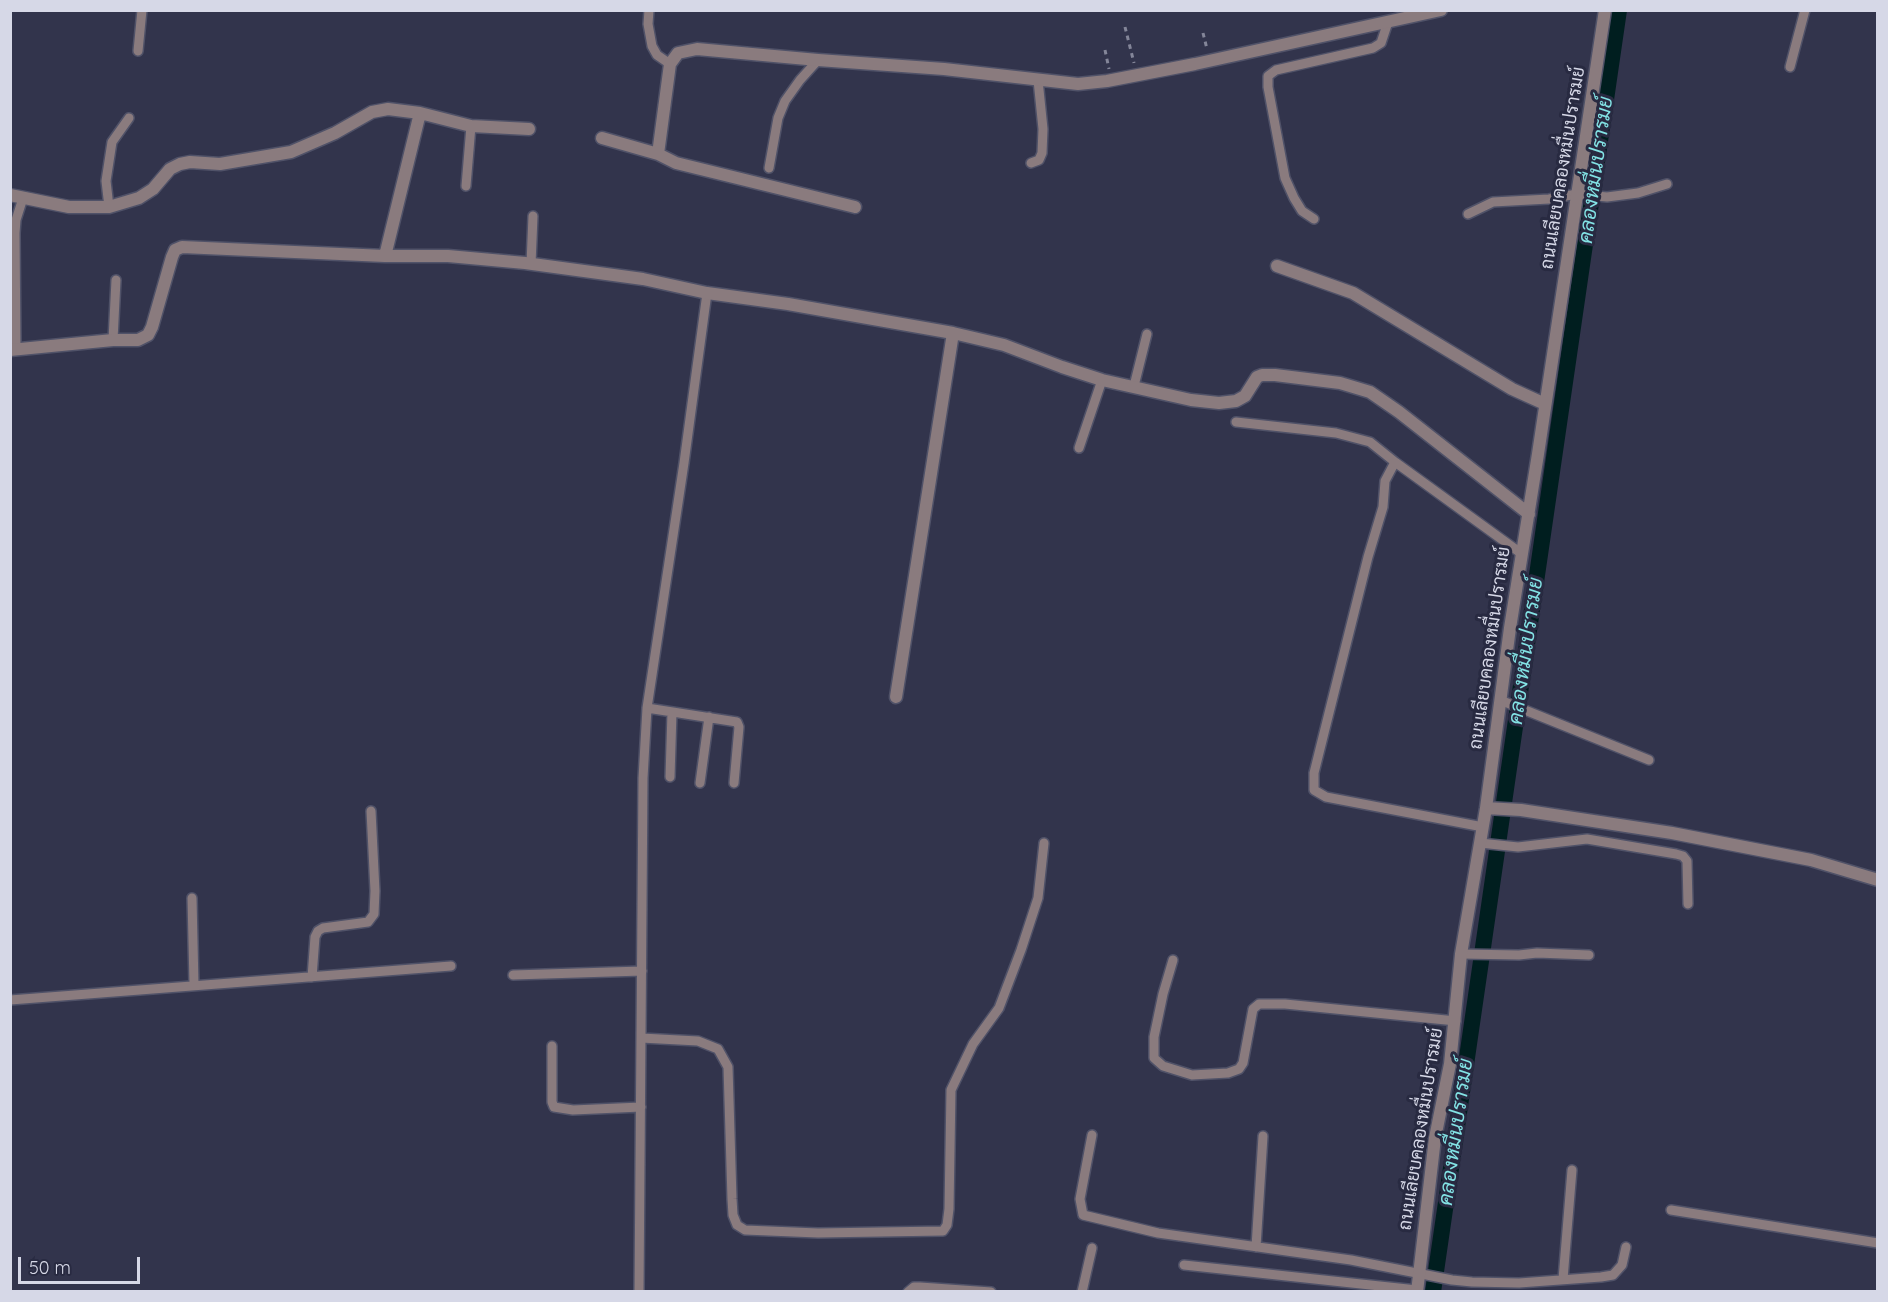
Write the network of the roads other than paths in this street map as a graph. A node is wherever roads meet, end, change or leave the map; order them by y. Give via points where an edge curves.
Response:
1 (142, 10) edge
2 (649, 10) edge
3 (1441, 10) edge
4 (1605, 10) edge
5 (1805, 10) edge
6 (1388, 22) junction
7 (138, 51) dead end
8 (818, 60) junction
9 (670, 64) junction
10 (1790, 67) dead end
11 (1038, 80) junction
12 (420, 113) junction
13 (129, 118) dead end
14 (471, 126) junction
15 (529, 129) dead end
16 (602, 138) dead end
17 (658, 154) junction
18 (1031, 163) dead end
19 (769, 168) dead end
20 (1667, 184) dead end
21 (465, 186) dead end
22 (1576, 194) junction
23 (17, 196) edge
24 (110, 207) junction
25 (855, 207) dead end
26 (1468, 214) dead end
27 (533, 216) dead end
28 (1314, 219) dead end
29 (385, 256) junction
30 (531, 264) junction
31 (1277, 266) dead end
32 (116, 280) dead end
33 (707, 293) junction
34 (953, 333) junction
35 (1148, 334) dead end
36 (113, 340) junction
37 (13, 349) edge
38 (1102, 380) junction
39 (1134, 387) junction
40 (1545, 404) junction
41 (1236, 422) dead end
42 (1079, 448) dead end
43 (1395, 462) junction
44 (1529, 514) junction
45 (1522, 554) junction
46 (896, 697) dead end
47 (1500, 700) junction
48 (647, 708) junction
49 (672, 712) junction
50 (709, 717) junction
51 (1649, 760) dead end
52 (670, 777) dead end
53 (700, 783) dead end
54 (734, 783) dead end
55 (1486, 808) junction
56 (370, 812) dead end
57 (1483, 827) junction
58 (1044, 843) dead end
59 (1480, 843) junction
60 (1878, 880) edge
61 (192, 898) dead end
62 (1688, 904) dead end
63 (1461, 954) junction
64 (1589, 955) dead end
65 (1173, 960) dead end
66 (451, 966) dead end
67 (642, 971) junction
68 (513, 975) dead end
69 (312, 977) junction
70 (194, 985) junction
71 (10, 1000) edge
72 (1456, 1021) junction
73 (641, 1038) junction
74 (552, 1046) dead end
75 (641, 1107) junction
76 (1092, 1135) dead end
77 (1263, 1136) dead end
78 (1572, 1170) dead end
79 (1671, 1210) dead end
80 (1878, 1243) edge
81 (1256, 1247) junction
82 (1626, 1247) dead end
83 (1092, 1248) dead end
84 (1184, 1265) dead end
85 (1419, 1272) junction
86 (1563, 1279) junction
87 (1417, 1291) edge
88 (639, 1292) edge
89 (908, 1292) edge
90 (991, 1292) edge
91 (1082, 1292) edge

1 - 7 lane
2 - 9 lane via 652,46 657,56
3 - 6 street
4 - 22 street, ถนนเลียบคลองหมื่นปรารมย์
5 - 10 lane
6 - 11 street via 1107,81 1078,84
6 - 28 lane via 1381,43 1373,48 1276,70 1268,76 1285,178 1302,211
8 - 9 street via 697,49 678,53
8 - 11 street
8 - 19 lane via 785,101
9 - 17 street
11 - 18 lane via 1042,153 1039,160
12 - 14 street
12 - 24 street via 388,109 372,112 291,152 220,164 180,164 139,198
12 - 29 street
13 - 24 lane via 112,142 106,181
14 - 15 street
14 - 21 lane
16 - 17 street
17 - 25 street via 676,163
20 - 22 lane via 1638,193
22 - 26 lane via 1493,202
22 - 40 street, ถนนเลียบคลองหมื่นปรารมย์
23 - 24 street via 69,207
23 - 37 lane
27 - 30 lane
29 - 30 street via 448,256
29 - 36 street via 182,247 172,257 148,335 138,340
30 - 33 street via 643,279
31 - 40 street via 1353,293 1512,389
32 - 36 lane
33 - 34 street
33 - 48 lane
34 - 38 street via 1005,345
34 - 46 street
35 - 39 lane
36 - 37 street
38 - 39 street
38 - 42 lane
39 - 44 street via 1219,403 1242,398 1260,376 1275,375 1340,383 1370,392
40 - 44 street, ถนนเลียบคลองหมื่นปรารมย์
41 - 43 lane via 1336,433 1370,442
43 - 45 lane
43 - 57 lane via 1385,481 1383,507 1314,772 1314,790 1326,797
44 - 45 street, ถนนเลียบคลองหมื่นปรารมย์
45 - 47 street, ถนนเลียบคลองหมื่นปรารมย์
47 - 51 lane
47 - 55 street, ถนนเลียบคลองหมื่นปรารมย์
48 - 49 lane
48 - 67 lane
49 - 50 lane
49 - 52 lane
50 - 53 lane
50 - 54 lane via 739,724
55 - 57 street, ถนนเลียบคลองหมื่นปรารมย์
55 - 60 street via 1672,833 1810,860
56 - 69 lane via 374,914 368,922 318,931
57 - 59 street, ถนนเลียบคลองหมื่นปรารมย์
58 - 73 lane via 1038,898 1021,950 999,1008 973,1044 951,1090 949,1209 943,1231 818,1233 746,1230 737,1225 732,1198 728,1067 718,1049 698,1041
59 - 62 lane via 1518,847 1587,839 1683,856 1687,861
59 - 63 street, ถนนเลียบคลองหมื่นปรารมย์
61 - 70 lane
63 - 64 lane
63 - 72 street, ถนนเลียบคลองหมื่นปรารมย์
65 - 72 lane via 1154,1037 1154,1058 1163,1066 1192,1075 1239,1069 1253,1010 1259,1004
66 - 69 lane
67 - 68 lane
67 - 73 lane
69 - 70 lane
70 - 71 lane
72 - 85 street, ถนนเลียบคลองหมื่นปรารมย์ via 1435,1138
73 - 75 lane
74 - 75 lane via 554,1107
75 - 88 lane
76 - 81 lane via 1080,1199 1083,1215 1158,1233
77 - 81 lane
78 - 86 lane
79 - 80 lane
81 - 85 lane
82 - 86 lane via 1622,1265 1613,1275
83 - 91 lane
84 - 87 lane
85 - 86 lane via 1472,1282
85 - 87 street, ถนนเลียบคลองหมื่นปรารมย์
89 - 90 lane via 914,1287

